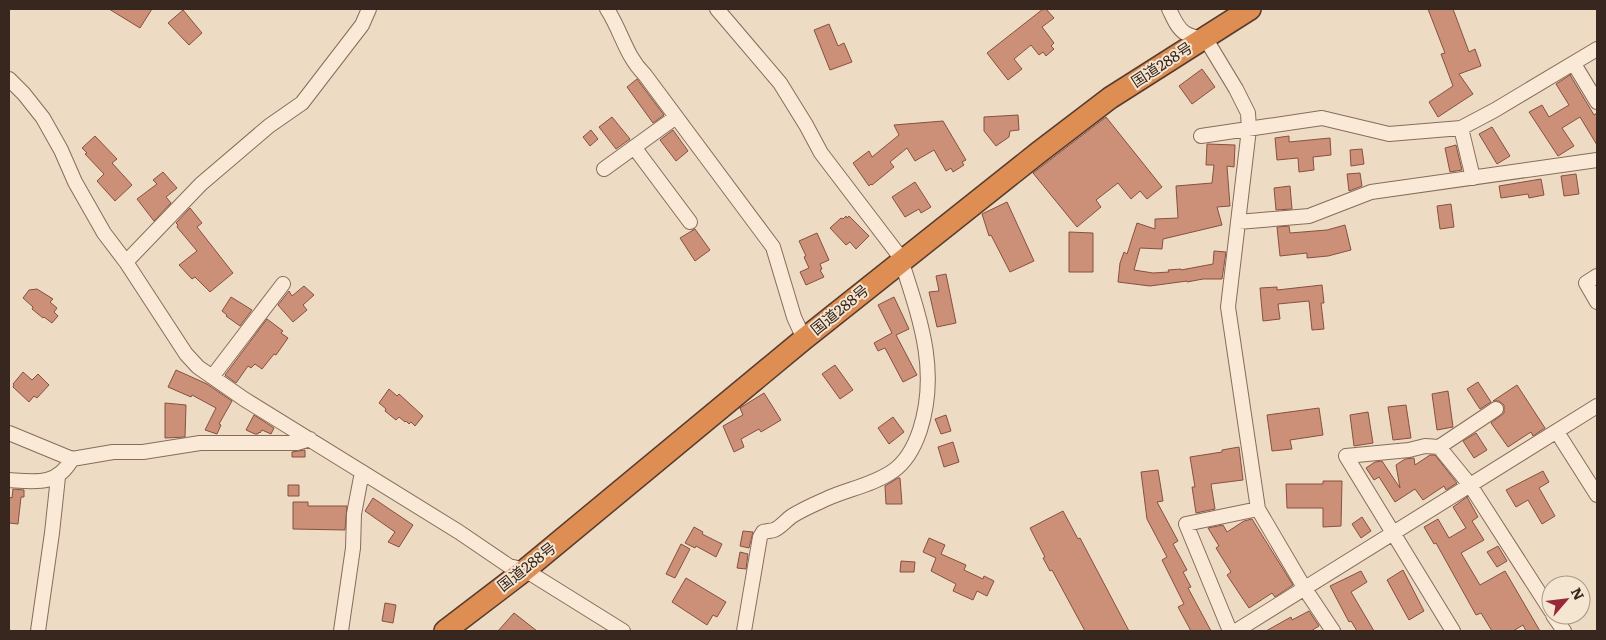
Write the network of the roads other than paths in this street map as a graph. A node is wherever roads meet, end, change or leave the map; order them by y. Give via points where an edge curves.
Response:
1 (369, 9) edge
2 (717, 9) edge
3 (1169, 9) edge
4 (1233, 9) edge
5 (1250, 9) edge
6 (613, 11) edge
7 (1196, 36) junction
8 (1597, 49) edge
9 (1574, 64) junction
10 (9, 79) edge
11 (1597, 102) edge
12 (676, 117) junction
13 (1461, 128) junction
14 (1249, 129) junction
15 (1201, 136) dead end
16 (634, 147) junction
17 (1597, 160) edge
18 (604, 169) dead end
19 (1473, 178) junction
20 (690, 222) dead end
21 (1238, 222) junction
22 (900, 258) junction
23 (126, 262) junction
24 (1597, 276) edge
25 (283, 284) dead end
26 (1597, 302) edge
27 (802, 337) junction
28 (212, 378) junction
29 (1597, 406) edge
30 (1496, 409) dead end
31 (1557, 432) junction
32 (9, 433) edge
33 (310, 439) junction
34 (1439, 447) junction
35 (72, 459) junction
36 (362, 472) junction
37 (58, 477) junction
38 (9, 480) edge
39 (1470, 485) junction
40 (1597, 495) edge
41 (1258, 510) junction
42 (1392, 533) junction
43 (517, 568) junction
44 (1305, 589) junction
45 (1541, 596) edge
46 (38, 631) edge
47 (341, 631) edge
48 (432, 631) edge
49 (445, 631) edge
50 (623, 631) edge
51 (744, 631) edge
52 (1230, 631) edge
53 (1236, 631) edge
54 (1333, 631) edge
55 (1453, 631) edge

1 - 23 street via 362,25 302,103 201,184
2 - 22 street via 780,83 821,153
3 - 7 street via 1184,32
4 - 7 highway, 国道288号
5 - 7 highway, 国道288号
6 - 12 street via 631,60
7 - 14 street via 1210,46 1236,89 1248,113
7 - 22 highway, 国道288号 via 1110,89 1036,142
8 - 9 street
9 - 11 street
9 - 13 street
10 - 23 street via 43,118 104,233
12 - 16 street
12 - 27 street via 773,248
13 - 14 street via 1389,134 1322,118
13 - 19 street
14 - 15 street
14 - 21 street
16 - 18 street
16 - 20 street
17 - 19 street
19 - 21 street via 1372,192 1309,216
21 - 41 street via 1228,307
22 - 27 highway, 国道288号
22 - 51 street via 927,357 928,398 915,443 892,471 856,489 828,498 791,517 775,530 763,532
23 - 28 street via 186,354
24 - 26 street via 1586,284
25 - 28 street
27 - 43 highway, 国道288号
28 - 33 street
29 - 31 street
30 - 34 street
31 - 39 street
31 - 40 street
32 - 35 street
33 - 35 street via 297,443 200,443
33 - 36 street
34 - 39 street
34 - 42 street via 1346,456
35 - 37 street
36 - 43 street
36 - 47 street
37 - 38 street via 36,482
37 - 46 street
39 - 42 street
39 - 45 street
41 - 44 street
41 - 52 street via 1186,524
42 - 44 street
42 - 55 street
43 - 48 highway, 国道288号
43 - 49 highway, 国道288号
43 - 50 street
44 - 53 street
44 - 54 street

